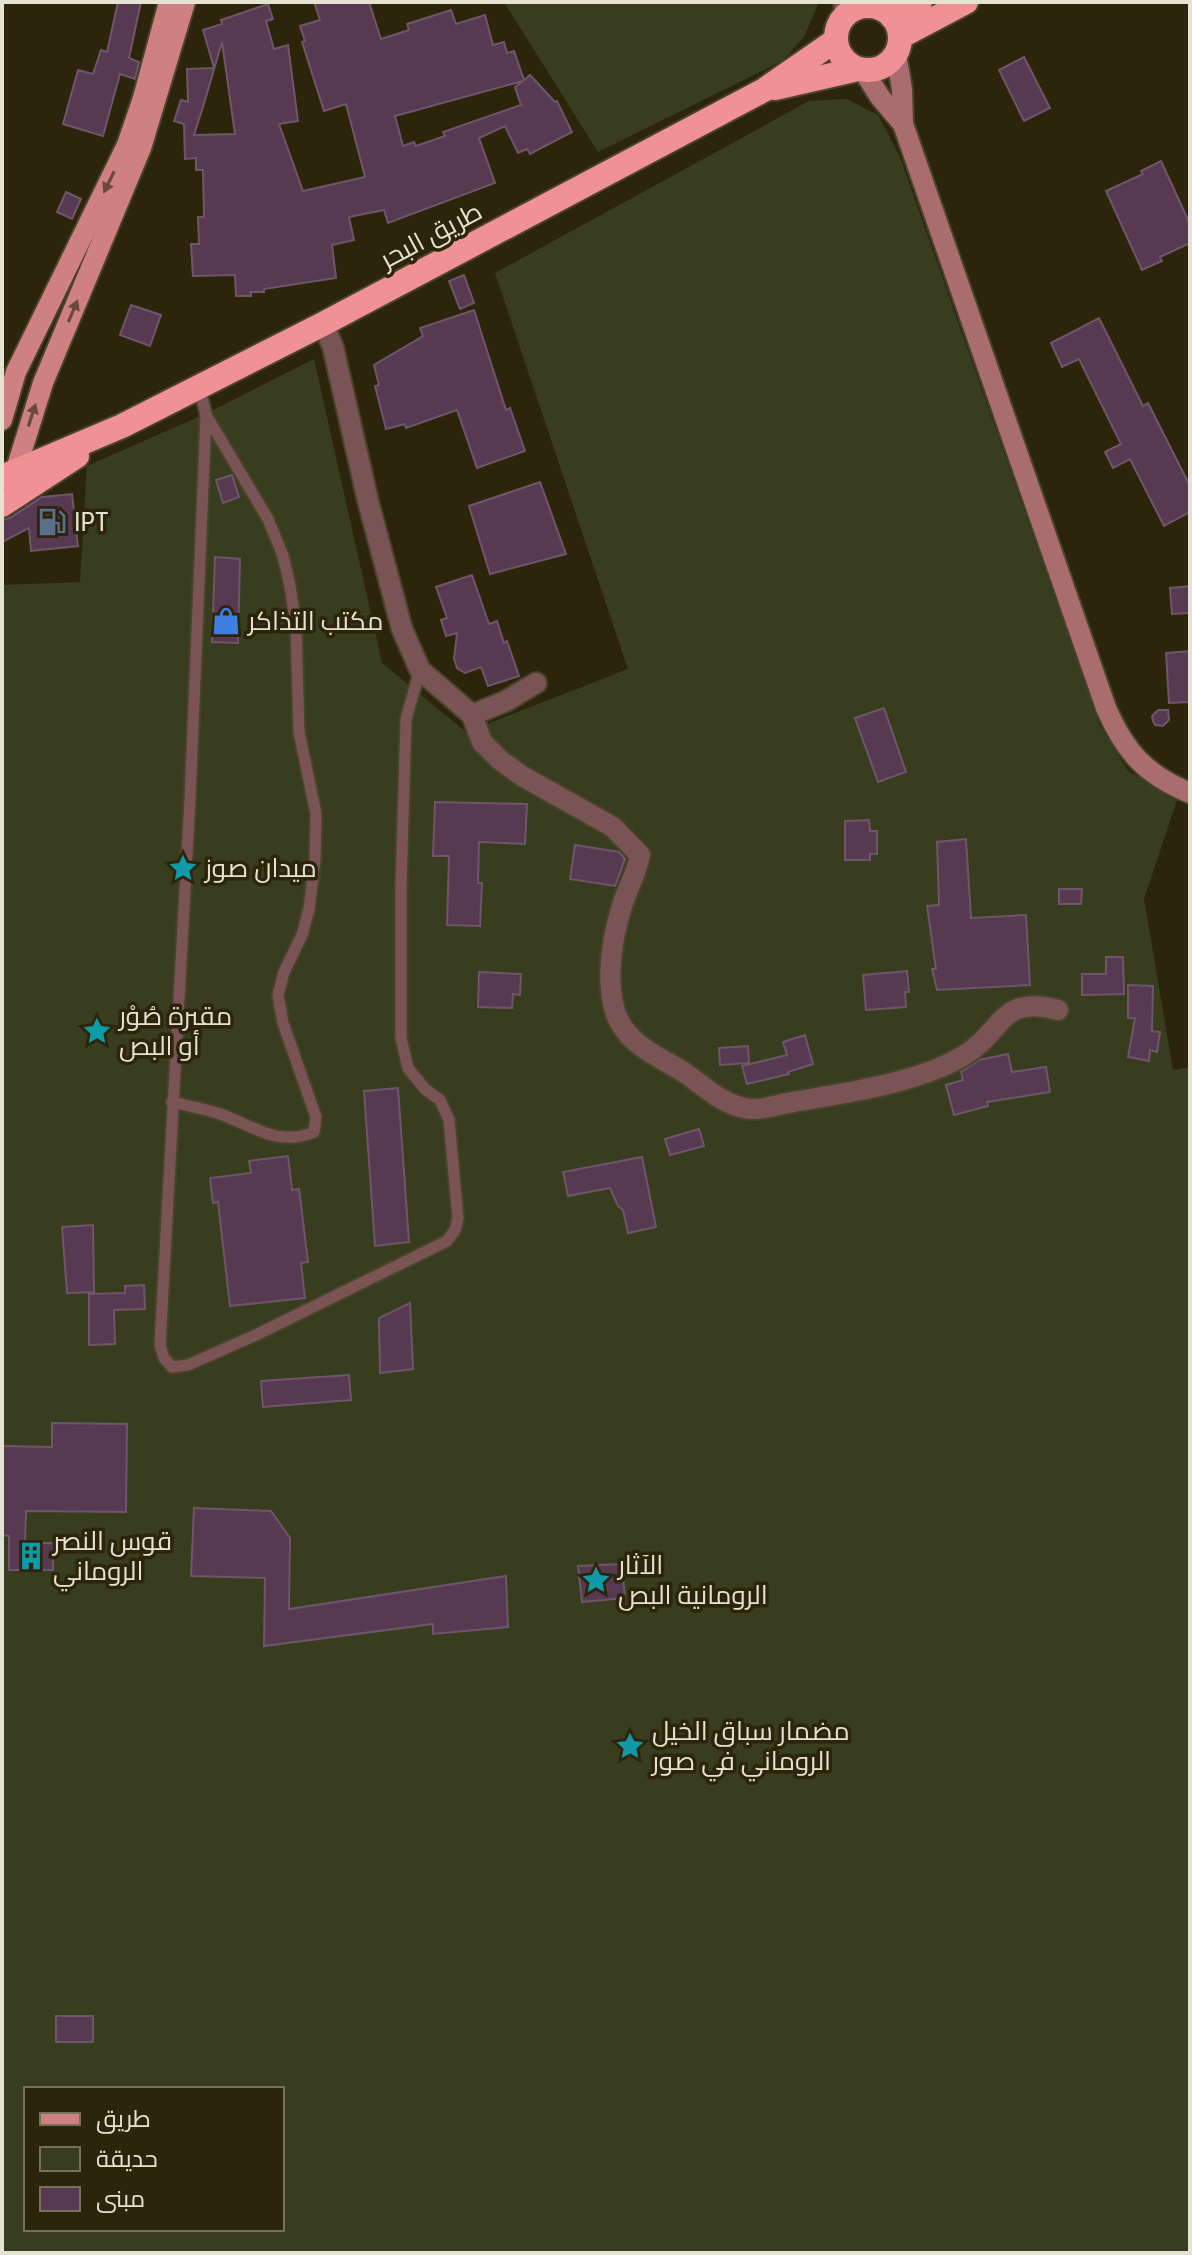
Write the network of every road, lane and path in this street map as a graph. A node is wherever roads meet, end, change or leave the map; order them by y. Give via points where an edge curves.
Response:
1 (169, 2) edge
2 (185, 2) edge
3 (920, 2) edge
4 (966, 2) edge
5 (845, 9) edge
6 (889, 24) edge
7 (836, 40) junction
8 (161, 60) junction
9 (861, 69) junction
10 (764, 90) junction
11 (903, 124) junction
12 (323, 324) junction
13 (199, 387) junction
14 (206, 414) junction
15 (2, 420) edge
16 (122, 426) junction
17 (8, 474) edge
18 (5, 503) edge
19 (420, 670) junction
20 (536, 683) dead end
21 (472, 715) junction
22 (1190, 793) edge
23 (1058, 1010) dead end
24 (172, 1102) junction

1 - 8 main road
2 - 8 main road
3 - 6 highway
4 - 6 highway
5 - 6 highway via 866,6
5 - 7 highway
6 - 9 highway via 887,64
6 - 11 main road
7 - 9 highway via 847,63
7 - 10 highway, طريق البحر
8 -> 15 main road via 127,145 16,372
17 -> 8 main road via 141,148
9 - 10 highway, طريق البحر
9 - 11 main road
10 - 12 highway, طريق البحر
11 - 22 main road via 1117,733 1133,758
12 - 13 highway, طريق البحر
12 - 19 street via 402,629
13 - 14 lane
13 - 16 highway, طريق البحر
14 - 24 lane
14 - 24 lane via 268,519 292,599 299,732 316,814 315,860 302,935 278,995 316,1117 314,1132 299,1139 278,1138 220,1114
16 - 17 highway, طريق البحر
16 - 18 highway, طريق البحر
17 - 18 main road
19 - 21 street
19 - 24 lane via 406,719 401,1038 408,1068 440,1100 449,1120 458,1204 455,1230 447,1241 258,1334 172,1367 160,1345
20 - 21 street
21 - 23 street via 482,742 500,760 613,827 640,855 612,954 616,1015 628,1035 724,1102 752,1109 909,1077 978,1047 1021,1006

